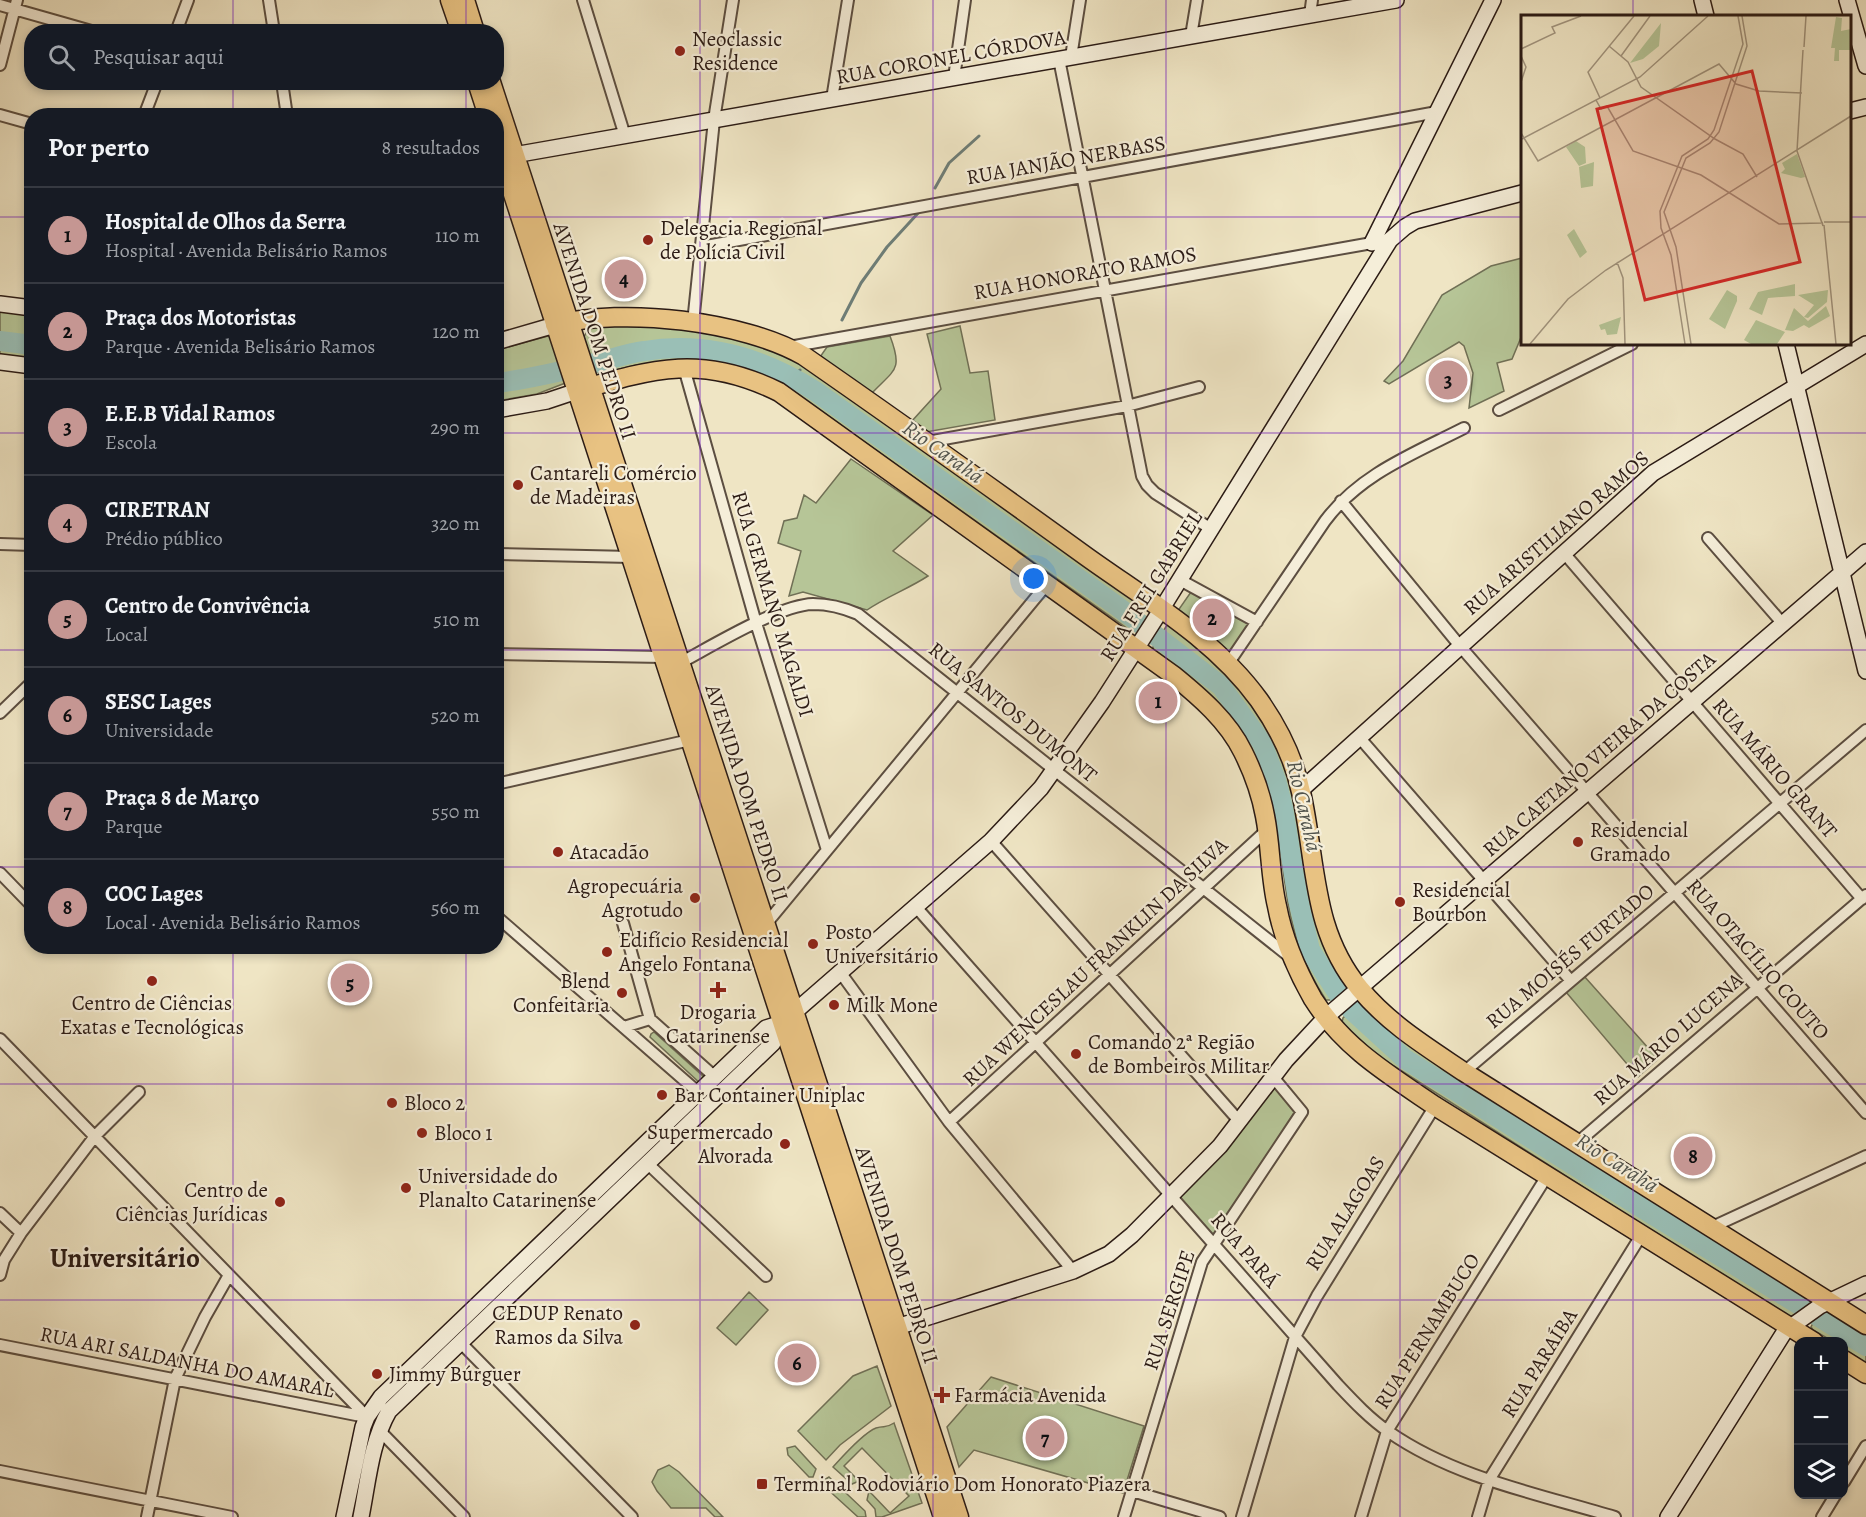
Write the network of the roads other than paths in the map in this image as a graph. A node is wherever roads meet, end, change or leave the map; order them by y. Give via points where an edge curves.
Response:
1 (188, 0) edge
2 (269, 0) edge
3 (450, 0) edge
4 (465, 0) edge
5 (583, 0) edge
6 (733, 0) edge
7 (848, 0) edge
8 (965, 0) edge
9 (1080, 0) edge
10 (1197, 0) edge
11 (1396, 0) edge
12 (1494, 0) edge
13 (1702, 0) edge
14 (1847, 0) edge
15 (16, 4) edge
16 (0, 5) edge
17 (1311, 8) edge
18 (1706, 15) edge
19 (72, 24) edge
20 (179, 24) edge
21 (273, 24) edge
22 (458, 24) edge
23 (472, 24) edge
24 (1191, 36) junction
25 (1862, 36) edge
26 (1065, 58) junction
27 (0, 65) edge
28 (1866, 66) edge
29 (954, 78) junction
30 (154, 90) edge
31 (281, 90) edge
32 (480, 90) edge
33 (494, 90) edge
34 (832, 99) junction
35 (1866, 107) edge
36 (147, 108) edge
37 (285, 108) edge
38 (485, 108) edge
39 (499, 108) edge
40 (1851, 111) edge
41 (1437, 112) junction
42 (0, 115) edge
43 (714, 120) junction
44 (24, 122) edge
45 (504, 123) edge
46 (625, 136) junction
47 (514, 155) junction
48 (504, 164) edge
49 (1082, 177) junction
50 (1521, 193) edge
51 (1396, 195) junction
52 (1415, 221) junction
53 (1390, 240) junction
54 (1372, 243) junction
55 (701, 247) junction
56 (1104, 291) junction
57 (0, 304) edge
58 (24, 307) edge
59 (693, 322) junction
60 (562, 324) junction
61 (504, 340) edge
62 (1866, 344) edge
63 (1627, 345) edge
64 (1786, 345) edge
65 (789, 347) junction
66 (0, 362) edge
67 (24, 365) edge
68 (684, 368) junction
69 (582, 386) junction
70 (1796, 386) junction
71 (1199, 387) dead end
72 (1127, 406) junction
73 (504, 409) edge
74 (1499, 410) dead end
75 (1464, 428) dead end
76 (927, 442) junction
77 (1341, 501) junction
78 (1211, 529) junction
79 (1708, 538) dead end
80 (0, 544) edge
81 (24, 545) edge
82 (1866, 552) edge
83 (1563, 553) junction
84 (504, 554) edge
85 (631, 557) junction
86 (1842, 573) junction
87 (1180, 580) junction
88 (1047, 584) junction
89 (1159, 614) junction
90 (1257, 622) junction
91 (756, 623) junction
92 (1783, 624) junction
93 (1139, 644) junction
94 (1460, 646) junction
95 (504, 654) edge
96 (672, 660) junction
97 (1228, 664) junction
98 (1866, 671) edge
99 (24, 690) edge
100 (957, 692) junction
101 (1692, 702) junction
102 (0, 713) edge
103 (1866, 730) edge
104 (1359, 737) junction
105 (690, 740) junction
106 (1055, 770) junction
107 (504, 782) edge
108 (1301, 790) junction
109 (1587, 792) junction
110 (1780, 803) junction
111 (1267, 830) junction
112 (991, 841) junction
113 (827, 850) junction
114 (0, 873) edge
115 (1484, 881) junction
116 (1204, 888) junction
117 (1675, 893) junction
118 (1864, 897) edge
119 (24, 898) edge
120 (916, 907) junction
121 (504, 923) edge
122 (623, 923) dead end
123 (766, 924) junction
124 (1294, 960) junction
125 (840, 972) junction
126 (1109, 975) junction
127 (1570, 981) junction
128 (1758, 988) junction
129 (1355, 992) junction
130 (1330, 1014) junction
131 (789, 1018) junction
132 (650, 1019) junction
133 (624, 1027) junction
134 (0, 1039) edge
135 (1036, 1043) junction
136 (1464, 1072) junction
137 (715, 1077) junction
138 (1273, 1077) junction
139 (138, 1092) dead end
140 (699, 1093) junction
141 (716, 1098) junction
142 (1435, 1106) junction
143 (1866, 1113) edge
144 (949, 1122) junction
145 (1240, 1122) junction
146 (95, 1136) junction
147 (1576, 1143) junction
148 (1866, 1156) edge
149 (647, 1163) junction
150 (1547, 1176) junction
151 (1171, 1196) junction
152 (0, 1213) edge
153 (1710, 1228) junction
154 (21, 1233) junction
155 (1642, 1234) junction
156 (1213, 1243) junction
157 (1073, 1271) junction
158 (0, 1275) edge
159 (229, 1275) junction
160 (766, 1276) dead end
161 (1866, 1284) edge
162 (1824, 1304) junction
163 (888, 1324) junction
164 (1794, 1324) junction
165 (1866, 1325) edge
166 (1295, 1337) junction
167 (1809, 1337) edge
168 (460, 1342) junction
169 (0, 1345) edge
170 (1848, 1363) edge
171 (1866, 1374) edge
172 (175, 1379) junction
173 (367, 1417) junction
174 (379, 1430) junction
175 (1387, 1431) junction
176 (1866, 1446) edge
177 (371, 1467) junction
178 (0, 1471) edge
179 (1848, 1475) edge
180 (1489, 1480) junction
181 (1132, 1491) junction
182 (1833, 1499) edge
183 (150, 1501) junction
184 (147, 1517) edge
185 (232, 1517) edge
186 (344, 1517) edge
187 (361, 1517) edge
188 (464, 1517) edge
189 (632, 1517) edge
190 (943, 1517) edge
191 (958, 1517) edge
192 (1125, 1517) edge
193 (1220, 1517) edge
194 (1242, 1517) edge
195 (1361, 1517) edge
196 (1478, 1517) edge
197 (1615, 1517) edge
198 (1668, 1517) edge
199 (1822, 1517) edge

1 - 20 street
2 - 21 street
3 - 22 main road
4 - 23 main road
5 - 46 street
6 - 43 street
7 - 34 street
8 - 29 street
9 - 26 street
10 - 24 street
11 - 17 main road, RUA CORONEL CÓRDOVA
12 - 41 main road
13 - 18 main road
14 - 25 main road
15 - 16 street
15 - 19 street
15 - 27 street
17 - 24 main road, RUA CORONEL CÓRDOVA
24 - 26 main road, RUA CORONEL CÓRDOVA
25 - 28 main road
26 - 29 main road, RUA CORONEL CÓRDOVA
26 - 49 street
29 - 34 main road, RUA CORONEL CÓRDOVA
30 - 36 street
31 - 37 street
32 - 38 main road
33 - 39 main road, AVENIDA DOM PEDRO II
34 - 43 main road, RUA CORONEL CÓRDOVA
35 - 40 main road
41 - 49 street, RUA JANJÃO NERBASS
41 - 51 main road
42 - 44 street
43 - 46 main road, RUA CORONEL CÓRDOVA
43 - 55 street
45 - 47 main road, AVENIDA DOM PEDRO II
46 - 47 main road, RUA CORONEL CÓRDOVA
47 - 60 main road, AVENIDA DOM PEDRO II
48 - 60 main road, AVENIDA DOM PEDRO II
49 - 55 street, RUA JANJÃO NERBASS
49 - 56 street
50 - 52 main road, RUA FREI GABRIEL
51 - 52 main road via 1401,211
51 - 54 main road
52 - 53 main road, RUA FREI GABRIEL
53 - 54 main road, RUA HONORATO RAMOS
53 - 78 main road, RUA FREI GABRIEL
54 - 56 street, RUA HONORATO RAMOS
55 - 59 street
56 - 65 street, RUA HONORATO RAMOS
56 - 72 street
57 - 58 main road
59 - 60 main road via 629,318
59 - 65 main road via 748,333
60 - 61 main road
60 - 69 main road, AVENIDA DOM PEDRO II
62 - 70 main road, RUA ARISTILIANO RAMOS
63 - 74 street
64 - 70 main road
65 - 76 main road
66 - 67 main road
68 - 69 main road via 644,372
68 - 88 main road via 726,372 779,392
68 - 91 street, RUA GERMANO MAGALDI
69 - 73 main road via 536,404
69 - 85 main road, AVENIDA DOM PEDRO II
69 - 96 main road, AVENIDA DOM PEDRO II
70 - 83 main road, RUA ARISTILIANO RAMOS via 1664,466
70 - 86 main road
71 - 72 street
72 - 76 street
72 - 78 street via 1138,464 1147,485
75 - 77 street via 1368,479
76 - 89 main road
77 - 90 street
77 - 94 street, RUA OTACÍLIO COUTO
78 - 87 main road, RUA FREI GABRIEL
79 - 92 street
80 - 81 street
82 - 86 main road, RUA CAETANO VIEIRA DA COSTA
83 - 94 main road, RUA ARISTILIANO RAMOS
83 - 101 street, RUA MÁRIO GRANT
84 - 85 street
85 - 96 main road, AVENIDA DOM PEDRO II
86 - 92 main road, RUA CAETANO VIEIRA DA COSTA
86 - 98 main road
87 - 89 main road, RUA FREI GABRIEL
87 - 90 street
88 - 93 main road
88 - 100 street
89 - 93 main road, RUA FREI GABRIEL
89 - 97 main road via 1196,636
90 - 97 street
91 - 96 street, RUA SANTOS DUMONT
91 - 100 street, RUA SANTOS DUMONT via 796,606 845,609 869,622
91 - 113 street, RUA GERMANO MAGALDI
92 - 101 main road, RUA CAETANO VIEIRA DA COSTA
93 - 106 main road, RUA FREI GABRIEL
93 - 111 main road via 1229,729 1256,781
94 - 104 main road, RUA ARISTILIANO RAMOS
94 - 109 street, RUA OTACÍLIO COUTO
95 - 96 street
96 - 105 main road, AVENIDA DOM PEDRO II
96 - 123 main road, AVENIDA DOM PEDRO II
97 - 108 main road via 1273,723
99 - 102 street
100 - 106 street, RUA SANTOS DUMONT
100 - 113 street
101 - 109 main road, RUA CAETANO VIEIRA DA COSTA
101 - 110 street, RUA MÁRIO GRANT
103 - 110 street, RUA MOISÉS FURTADO
104 - 108 main road, RUA ARISTILIANO RAMOS
104 - 115 street
105 - 107 street
105 - 131 main road, AVENIDA DOM PEDRO II
106 - 112 main road, RUA FREI GABRIEL
106 - 116 street, RUA SANTOS DUMONT
108 - 129 main road via 1320,910
109 - 115 main road, RUA CAETANO VIEIRA DA COSTA
109 - 117 street, RUA OTACÍLIO COUTO
110 - 117 street, RUA MOISÉS FURTADO
110 - 118 street, RUA MÁRIO GRANT
111 - 116 street, RUA WENCESLAU FRANKLIN DA SILVA
111 - 124 main road via 1277,908
112 - 120 main road, RUA FREI GABRIEL
112 - 126 street
113 - 123 street
114 - 119 street
115 - 127 street
115 - 129 main road, RUA CAETANO VIEIRA DA COSTA
116 - 124 street, RUA SANTOS DUMONT
116 - 126 street, RUA WENCESLAU FRANKLIN DA SILVA
117 - 127 street, RUA MOISÉS FURTADO
117 - 128 street, RUA OTACÍLIO COUTO
118 - 128 street, RUA MÁRIO LUCENA
120 - 125 main road, RUA FREI GABRIEL
120 - 135 street, RUA PARÁ
121 - 133 street
122 - 132 street
123 - 131 main road, AVENIDA DOM PEDRO II
124 - 130 main road via 1314,999
125 - 131 main road, RUA FREI GABRIEL
125 - 144 street
126 - 135 street, RUA WENCESLAU FRANKLIN DA SILVA
126 - 145 street
127 - 136 street, RUA MOISÉS FURTADO
128 - 143 street, RUA OTACÍLIO COUTO
128 - 147 street, RUA MÁRIO LUCENA
129 - 130 main road, RUA CAETANO VIEIRA DA COSTA
129 - 136 main road
130 - 138 main road, RUA CAETANO VIEIRA DA COSTA
130 - 142 main road via 1341,1036 1355,1050
131 - 137 main road via 766,1028
131 - 141 main road via 773,1043
131 - 163 main road, AVENIDA DOM PEDRO II
132 - 133 street
132 - 137 street
133 - 140 street
134 - 146 street
135 - 144 street, RUA WENCESLAU FRANKLIN DA SILVA
135 - 151 street, RUA PARÁ
136 - 147 main road
137 - 140 main road
137 - 141 main road
138 - 145 main road, RUA CAETANO VIEIRA DA COSTA
138 - 156 street, RUA SERGIPE via 1302,1112
139 - 146 street
140 - 141 main road
140 - 173 main road via 381,1397
141 - 149 main road
142 - 150 main road
142 - 166 street, RUA ALAGOAS
144 - 157 street
145 - 151 main road, RUA CAETANO VIEIRA DA COSTA
146 - 154 street
146 - 159 street
147 - 153 main road
148 - 153 street
149 - 160 street
149 - 168 main road
150 - 155 main road
150 - 175 street, RUA PERNAMBUCO
151 - 156 street, RUA PARÁ
151 - 157 main road, RUA CAETANO VIEIRA DA COSTA via 1122,1245
152 - 154 street
153 - 162 main road
154 - 158 street via 4,1260
155 - 164 main road
155 - 180 street, RUA PARAÍBA
156 - 166 street, RUA PARÁ
156 - 181 street, RUA SERGIPE via 1202,1262
157 - 163 main road, RUA CAETANO VIEIRA DA COSTA
159 - 172 street
159 - 173 street
161 - 162 main road
162 - 164 main road
162 - 165 main road
163 - 190 main road, AVENIDA DOM PEDRO II
163 - 191 main road, AVENIDA DOM PEDRO II
164 - 167 main road
164 - 198 main road via 1781,1337
166 - 175 street, RUA PARÁ via 1354,1402
166 - 194 street, RUA ALAGOAS
168 - 174 main road via 389,1411
168 - 189 street
169 - 172 street, RUA ARI SALDANHA DO AMARAL
170 - 171 main road
172 - 173 street, RUA ARI SALDANHA DO AMARAL
172 - 183 street
173 - 177 main road
173 - 186 main road
174 - 177 main road
174 - 188 street
175 - 180 street, RUA PARÁ via 1429,1455
175 - 195 street, RUA PERNAMBUCO
176 - 179 street
177 - 187 main road
178 - 183 street
180 - 196 street, RUA PARAÍBA
180 - 197 street, RUA PARÁ
181 - 192 street, RUA SERGIPE
181 - 193 street
182 - 199 street
183 - 184 street
183 - 185 street

